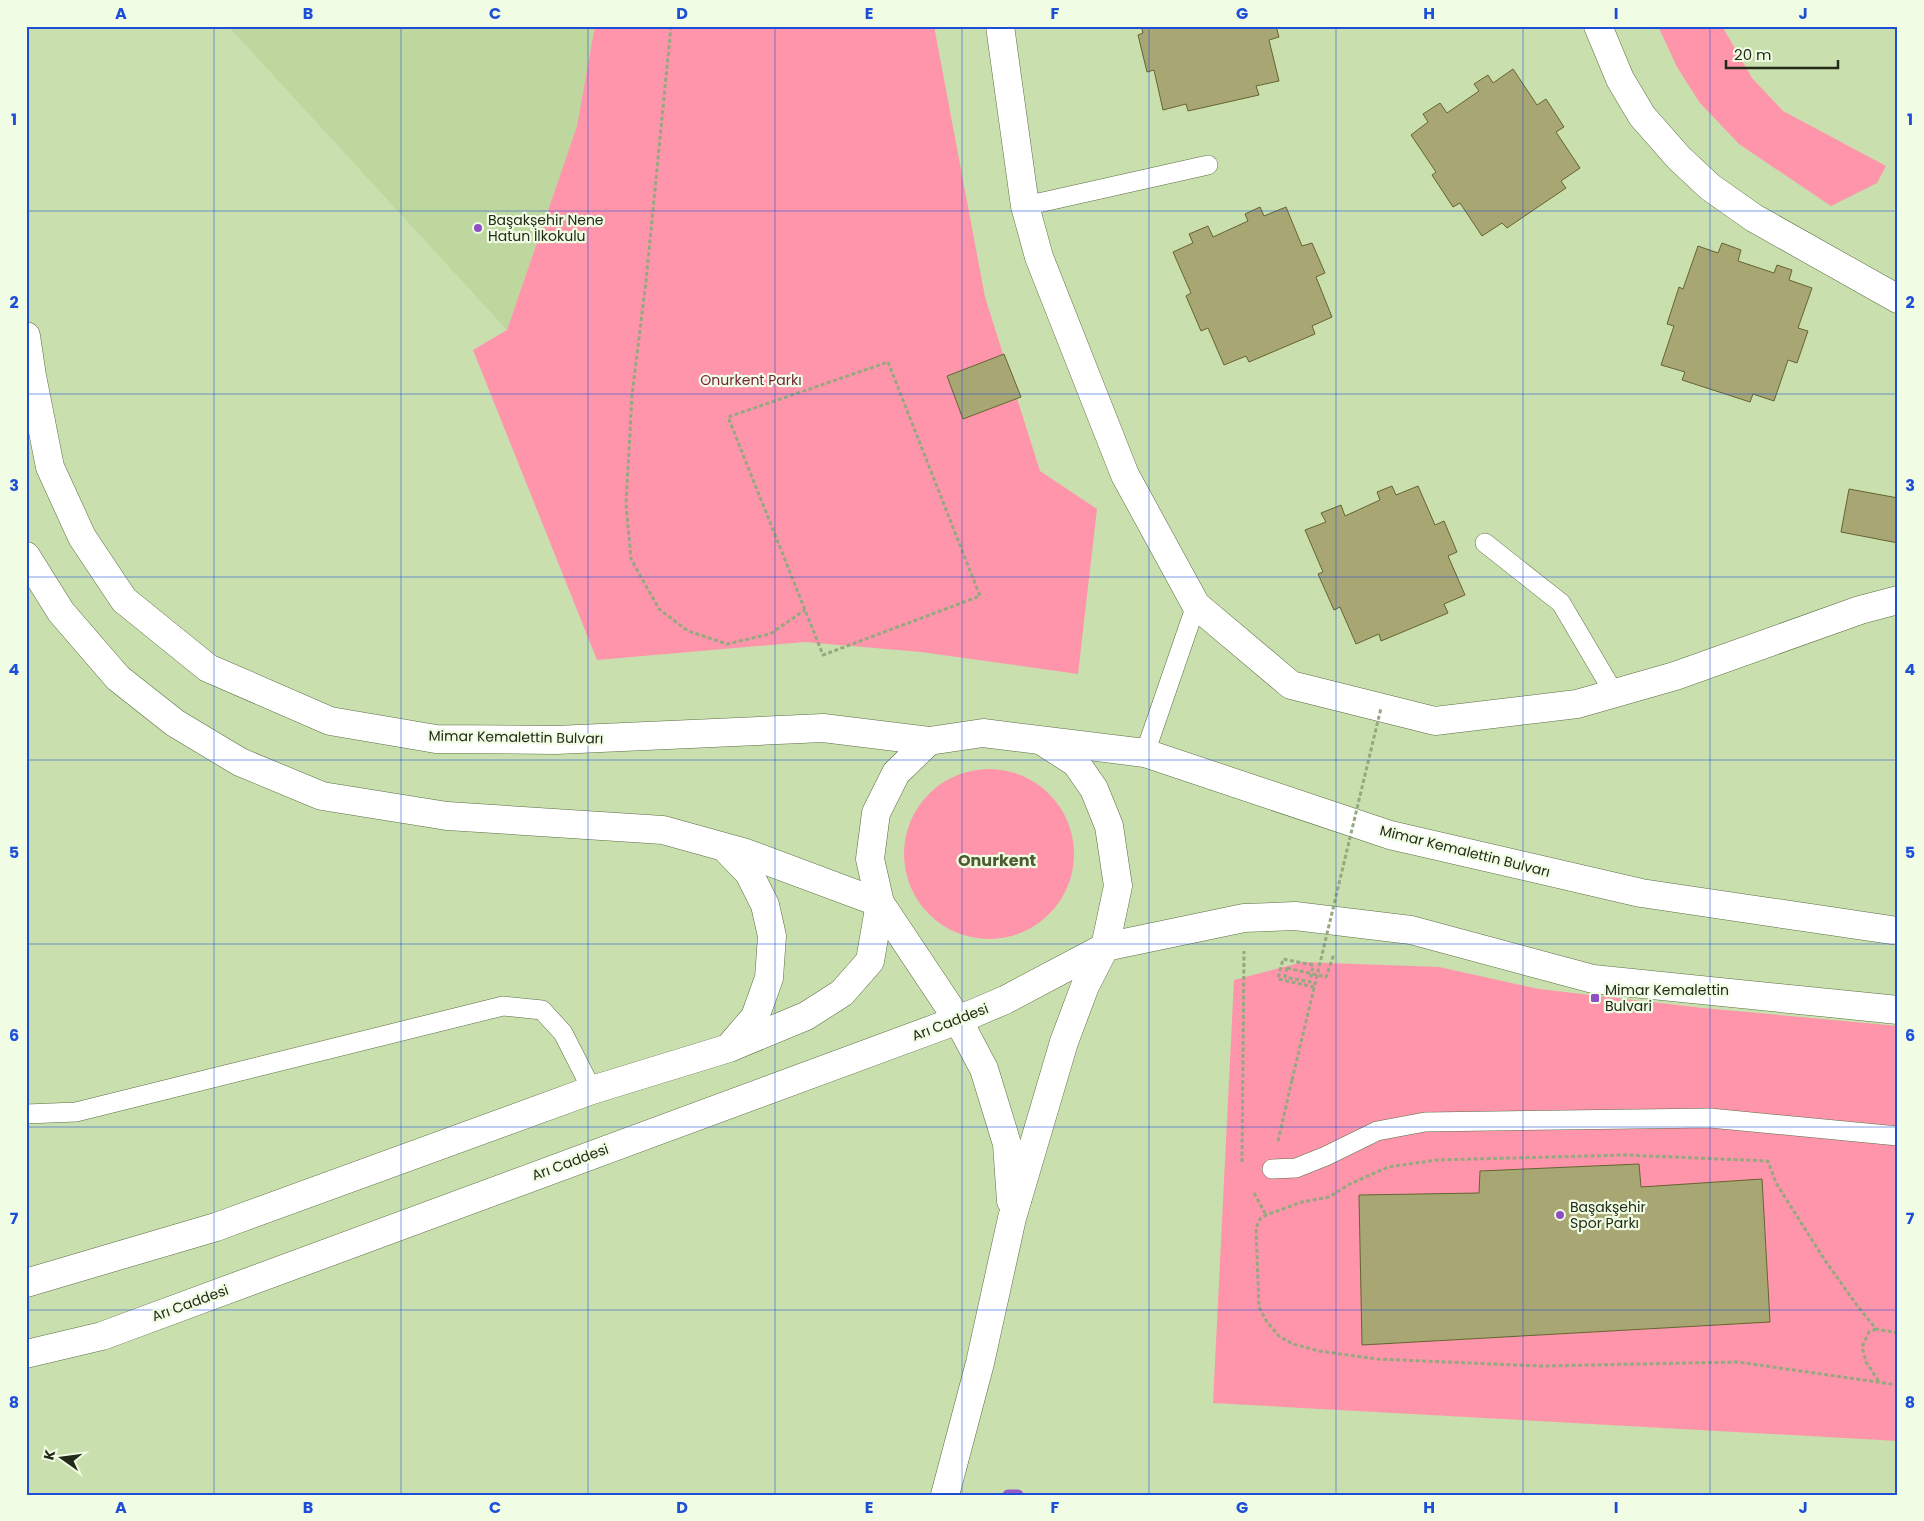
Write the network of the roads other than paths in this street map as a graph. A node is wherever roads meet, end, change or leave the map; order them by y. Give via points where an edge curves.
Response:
1 (1000, 26) edge
2 (1598, 26) edge
3 (1208, 165) dead end
4 (1025, 206) junction
5 (1898, 299) edge
6 (26, 336) edge
7 (1485, 543) dead end
8 (26, 556) edge
9 (1898, 600) edge
10 (1196, 605) junction
11 (1614, 693) junction
12 (1039, 740) junction
13 (929, 741) junction
14 (1145, 753) junction
15 (724, 847) junction
16 (880, 903) junction
17 (1898, 931) edge
18 (1105, 947) junction
19 (1898, 1010) edge
20 (958, 1020) junction
21 (729, 1048) junction
22 (592, 1090) junction
23 (26, 1114) edge
24 (1898, 1136) edge
25 (1272, 1169) road end
26 (1012, 1218) junction
27 (26, 1284) edge
28 (26, 1354) edge
29 (945, 1495) edge

1 - 4 main road
2 - 5 main road via 1620,79 1642,116 1710,187 1754,218
3 - 4 lane
4 - 10 main road via 1039,257 1125,475
6 - 13 main road, Mimar Kemalettin Bulvarı via 50,467 82,537 124,600 208,668 330,721 436,739 556,740 823,728
7 - 11 lane via 1561,603
8 - 15 main road via 61,612 118,678 175,723 232,757 322,796 447,816 663,830
9 - 11 main road via 1860,610 1675,676
10 - 11 main road via 1291,685 1434,721 1578,704
10 - 14 lane
12 - 13 main road, Mimar Kemalettin Bulvarı via 983,733
12 - 14 main road, Mimar Kemalettin Bulvarı
12 - 18 main road via 1076,763 1094,790 1109,826 1118,886
13 - 16 main road via 896,773 876,813 870,859
14 - 17 main road, Mimar Kemalettin Bulvarı via 1419,842 1641,893
15 - 16 main road
15 - 21 main road via 749,873 765,905 772,936 769,978 755,1017
16 - 20 main road
16 - 21 main road via 870,961 842,993 806,1016
18 - 19 main road via 1244,918 1295,916 1411,930 1593,980
18 - 20 main road, Arı Caddesi via 1006,1000
18 - 26 main road via 1085,986 1064,1042
20 - 26 main road via 984,1069 1007,1144
20 - 28 main road, Arı Caddesi via 102,1336
21 - 22 main road
22 - 23 lane via 563,1033 542,1010 503,1006 76,1112
22 - 27 main road via 216,1227
24 - 25 lane via 1710,1118 1425,1122 1377,1131 1296,1168
26 - 29 main road via 980,1363

